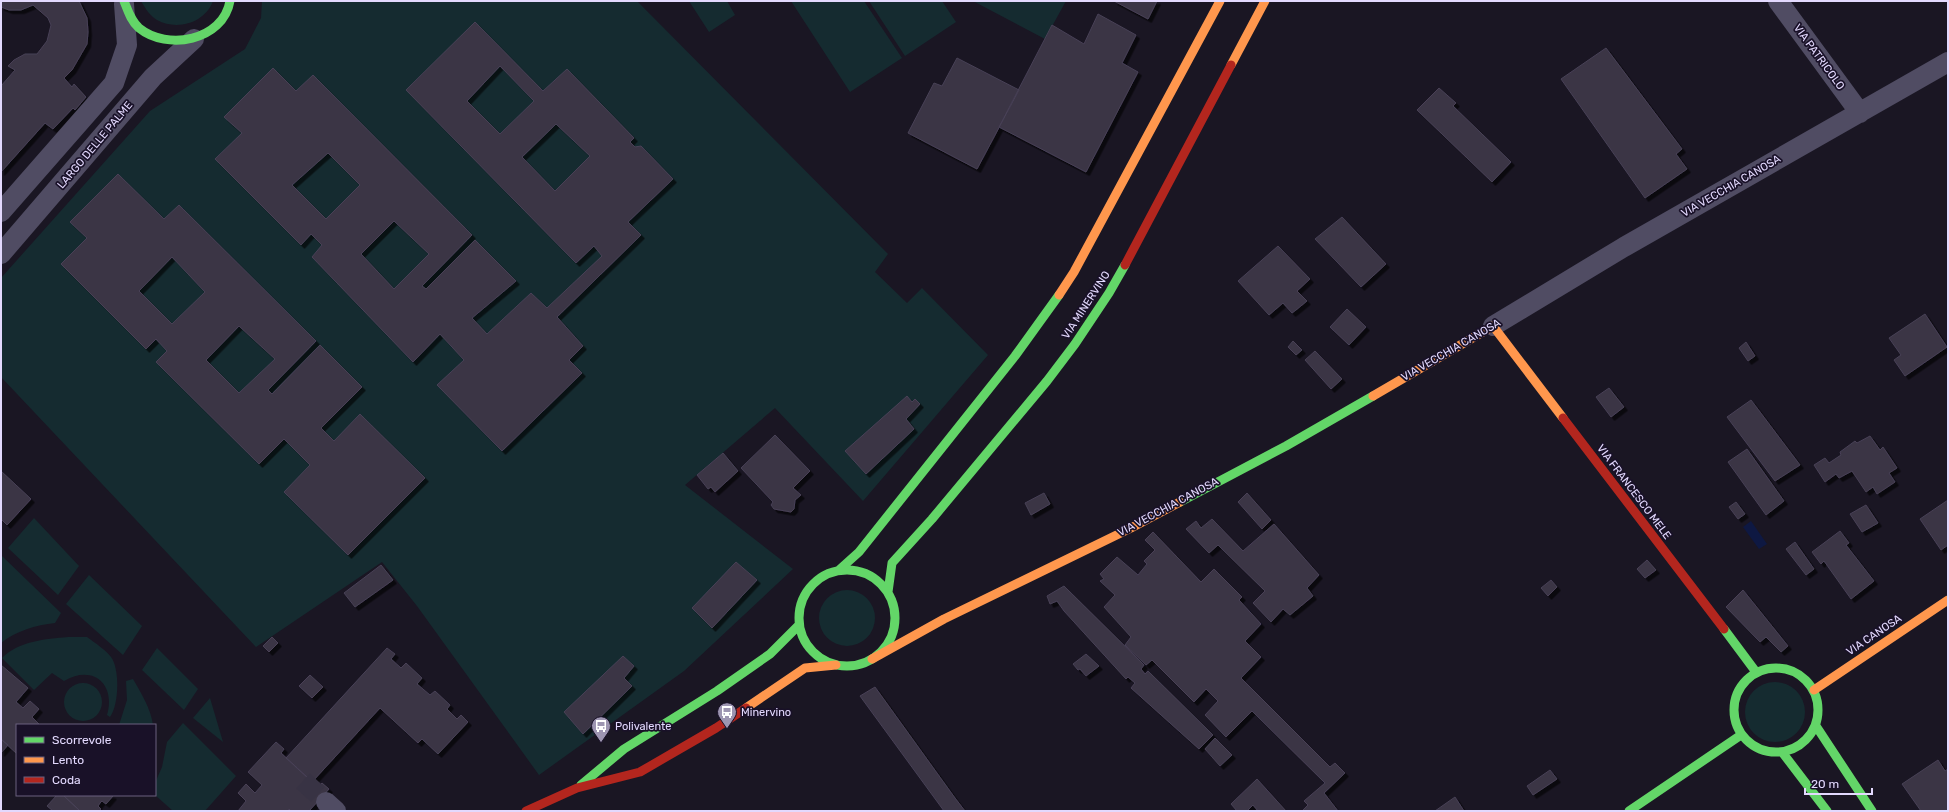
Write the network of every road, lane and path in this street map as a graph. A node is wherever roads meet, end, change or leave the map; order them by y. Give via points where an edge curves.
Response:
1 (230, 1) edge
2 (1220, 1) edge
3 (1265, 1) edge
4 (1778, 1) edge
5 (124, 3) edge
6 (194, 39) junction
7 (1948, 62) edge
8 (1860, 113) junction
9 (1, 212) edge
10 (1, 254) edge
11 (1493, 326) junction
12 (839, 570) junction
13 (888, 592) junction
14 (1948, 600) edge
15 (895, 610) junction
16 (907, 616) dead end
17 (944, 619) junction
18 (919, 622) dead end
19 (798, 625) junction
20 (872, 659) junction
21 (836, 665) junction
22 (1756, 672) junction
23 (1814, 690) junction
24 (1816, 726) junction
25 (1741, 735) junction
26 (1782, 752) junction
27 (577, 788) junction
28 (526, 811) edge
29 (1629, 811) edge
30 (1827, 811) edge
31 (1872, 811) edge

1 - 6 main road via 222,20 210,32
2 - 12 main road via 1074,272 1042,321 858,552
3 - 13 main road, VIA MINERVINO via 1109,293 1075,344 1037,393 892,563
4 - 8 street, VIA PATRICOLO
5 - 6 main road via 136,23 160,39 177,42
5 - 9 street via 127,45 114,83
6 - 10 street, LARGO DELLE PALME via 153,77
7 - 8 street, VIA VECCHIA CANOSA
8 - 11 street, VIA VECCHIA CANOSA via 1624,247
11 - 17 main road, VIA VECCHIA CANOSA via 1286,446 1131,528
11 - 22 main road, VIA FRANCESCO MELE
12 - 13 main road via 853,569 866,573 879,581
12 - 19 main road via 822,577 807,589 801,600
13 - 15 main road
14 - 23 main road, VIA CANOSA
15 - 16 main road
15 - 20 main road via 891,638 883,650
17 - 18 main road, VIA VECCHIA CANOSA
17 - 20 main road, VIA VECCHIA CANOSA
19 - 21 main road via 811,651 822,660
19 - 27 main road via 770,654 713,694 624,749
20 - 21 main road via 861,665
21 - 27 main road via 805,668 716,728 640,772
22 - 23 main road via 1780,667 1794,671 1806,679
22 - 25 main road via 1745,680 1737,692 1733,706 1734,721
23 - 24 main road via 1818,702
24 - 26 main road via 1808,738 1796,747
24 - 31 main road
25 - 26 main road via 1759,749
25 - 29 main road
26 - 30 main road
27 - 28 main road

